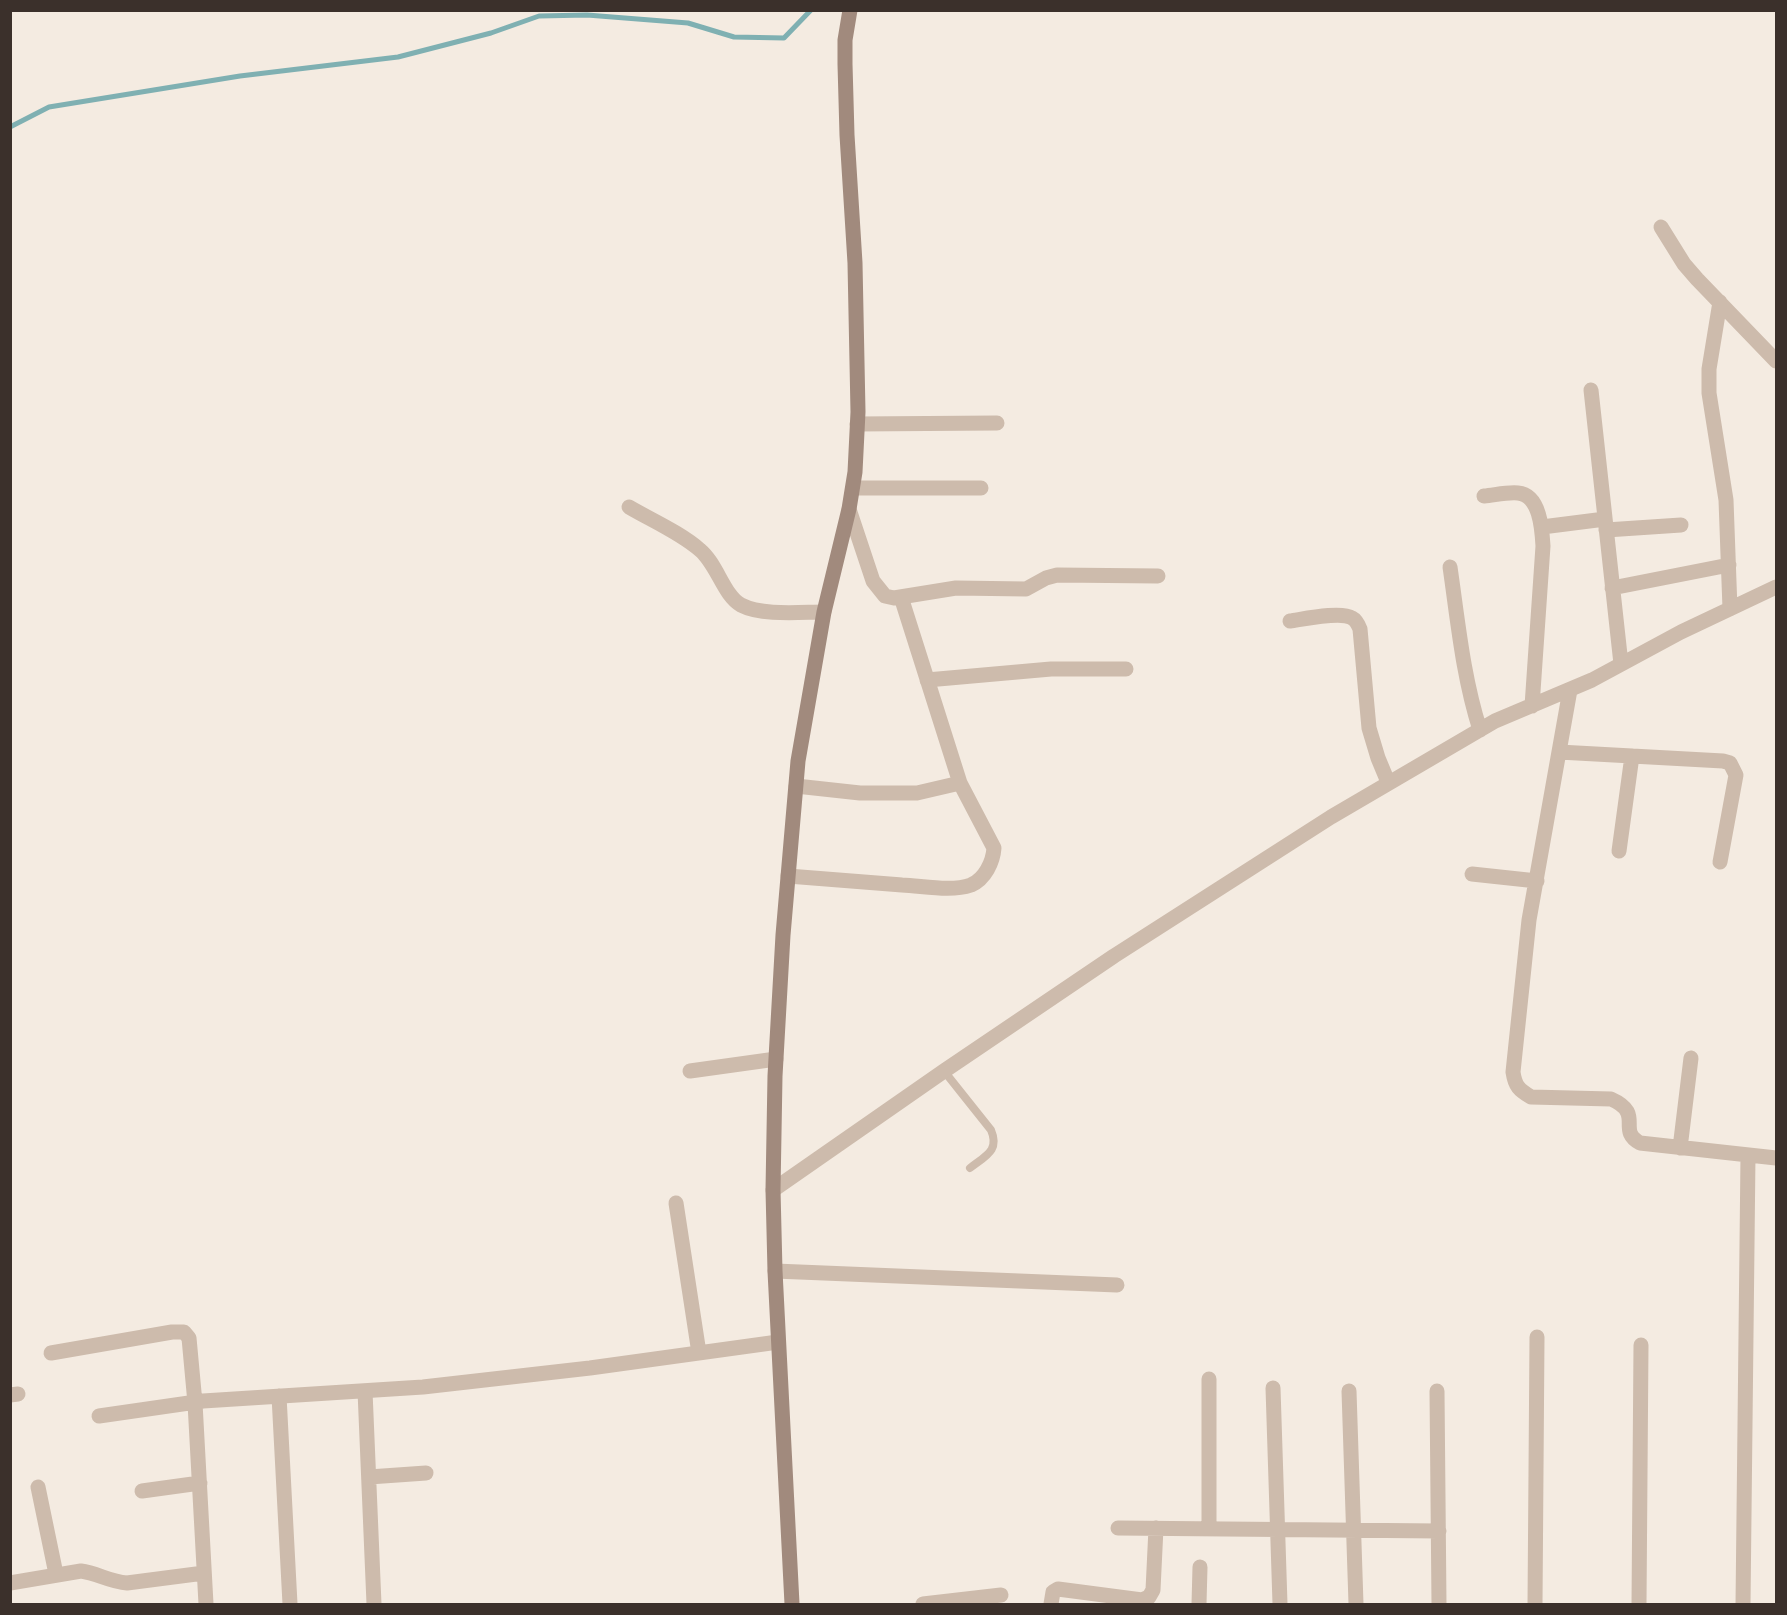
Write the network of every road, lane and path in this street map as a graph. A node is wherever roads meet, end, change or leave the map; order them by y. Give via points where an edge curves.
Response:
1 (850, 10) edge
2 (1661, 227) dead end
3 (1720, 302) junction
4 (1776, 361) edge
5 (1591, 390) dead end
6 (997, 423) dead end
7 (858, 424) junction
8 (853, 488) junction
9 (981, 488) dead end
10 (1484, 496) dead end
11 (629, 507) dead end
12 (849, 509) junction
13 (1605, 524) junction
14 (1681, 525) dead end
15 (1542, 527) junction
16 (1729, 565) junction
17 (1450, 567) dead end
18 (1158, 576) dead end
19 (1776, 587) edge
20 (1612, 588) junction
21 (901, 597) junction
22 (1730, 609) junction
23 (824, 612) junction
24 (1290, 621) dead end
25 (1621, 664) junction
26 (1126, 669) dead end
27 (927, 680) junction
28 (1570, 690) junction
29 (1532, 706) junction
30 (1480, 730) junction
31 (1559, 752) junction
32 (1632, 756) junction
33 (1388, 782) junction
34 (960, 783) junction
35 (796, 786) junction
36 (1619, 851) dead end
37 (1720, 862) dead end
38 (1472, 874) dead end
39 (788, 876) junction
40 (1537, 881) junction
41 (1691, 1058) dead end
42 (776, 1059) junction
43 (690, 1071) dead end
44 (944, 1071) junction
45 (1680, 1148) junction
46 (1748, 1155) junction
47 (1776, 1158) edge
48 (970, 1168) dead end
49 (773, 1190) junction
50 (676, 1203) dead end
51 (775, 1271) junction
52 (1118, 1286) dead end
53 (1537, 1337) dead end
54 (778, 1341) junction
55 (1641, 1345) dead end
56 (51, 1353) dead end
57 (699, 1353) junction
58 (1209, 1379) dead end
59 (1273, 1388) dead end
60 (365, 1391) junction
61 (1349, 1391) dead end
62 (1437, 1391) dead end
63 (279, 1396) junction
64 (195, 1402) junction
65 (99, 1416) dead end
66 (426, 1473) dead end
67 (369, 1477) junction
68 (200, 1482) junction
69 (38, 1486) dead end
70 (142, 1491) dead end
71 (1118, 1528) dead end
72 (1156, 1528) junction
73 (1209, 1528) junction
74 (1279, 1529) junction
75 (1353, 1530) junction
76 (1439, 1531) junction
77 (1200, 1567) dead end
78 (204, 1573) junction
79 (57, 1574) junction
80 (10, 1583) edge
81 (1001, 1595) dead end
82 (206, 1605) edge
83 (290, 1605) edge
84 (374, 1605) edge
85 (792, 1605) edge
86 (923, 1605) edge
87 (1051, 1605) edge
88 (1199, 1605) edge
89 (1280, 1605) edge
90 (1356, 1605) edge
91 (1439, 1605) edge
92 (1535, 1605) edge
93 (1640, 1605) edge
94 (1743, 1605) edge

1 - 7 street via 845,64
2 - 3 street via 1684,264
3 - 4 street
3 - 16 street via 1709,393 1726,500
5 - 13 street
6 - 7 street
7 - 8 street
8 - 9 street
8 - 12 street
10 - 15 street via 1528,496
11 - 23 street via 700,550 739,604 763,611
12 - 21 street via 879,591 885,596
12 - 23 street
13 - 14 street
13 - 15 street
13 - 20 street
15 - 29 street
16 - 20 street
16 - 22 street
17 - 30 street via 1465,670
18 - 21 street via 1057,576 1026,589 956,588
19 - 22 street
20 - 25 street
21 - 27 street
22 - 25 street
23 - 35 street
24 - 33 street via 1341,615 1356,621 1360,629 1369,728
25 - 28 street
26 - 27 street via 1030,670
27 - 34 street
28 - 29 street
28 - 31 street
29 - 30 street
30 - 33 street
31 - 32 street
31 - 40 street
32 - 36 street
32 - 37 street via 1730,763 1736,775
33 - 44 street via 1215,890
34 - 35 street via 917,794
34 - 39 street via 994,848 989,868 974,884 937,888
35 - 39 street
38 - 40 street
39 - 42 street
40 - 45 street via 1529,920 1515,1084 1531,1096 1611,1099 1629,1110 1629,1129 1634,1140
41 - 45 street
42 - 43 street
42 - 49 street
44 - 48 lane via 994,1138 990,1153
44 - 49 street
45 - 46 street
46 - 47 street
46 - 94 street
49 - 51 street
50 - 57 street
51 - 52 street
51 - 54 street
53 - 92 street
54 - 57 street
54 - 85 street
55 - 93 street
56 - 64 street via 184,1332 191,1345
57 - 60 street via 423,1388
58 - 73 street
59 - 74 street
60 - 63 street
60 - 67 street
61 - 75 street
62 - 76 street
63 - 64 street
63 - 83 street
64 - 65 street
64 - 68 street
66 - 67 street
67 - 84 street
68 - 70 street
68 - 78 street
69 - 79 street
71 - 72 street
72 - 73 street
72 - 87 street via 1149,1597 1142,1600 1058,1588 1053,1592
73 - 74 street
74 - 75 street
74 - 89 street
75 - 76 street
75 - 90 street
76 - 91 street
77 - 88 street
78 - 79 street via 127,1583 92,1572
78 - 82 street
79 - 80 street
81 - 86 street

